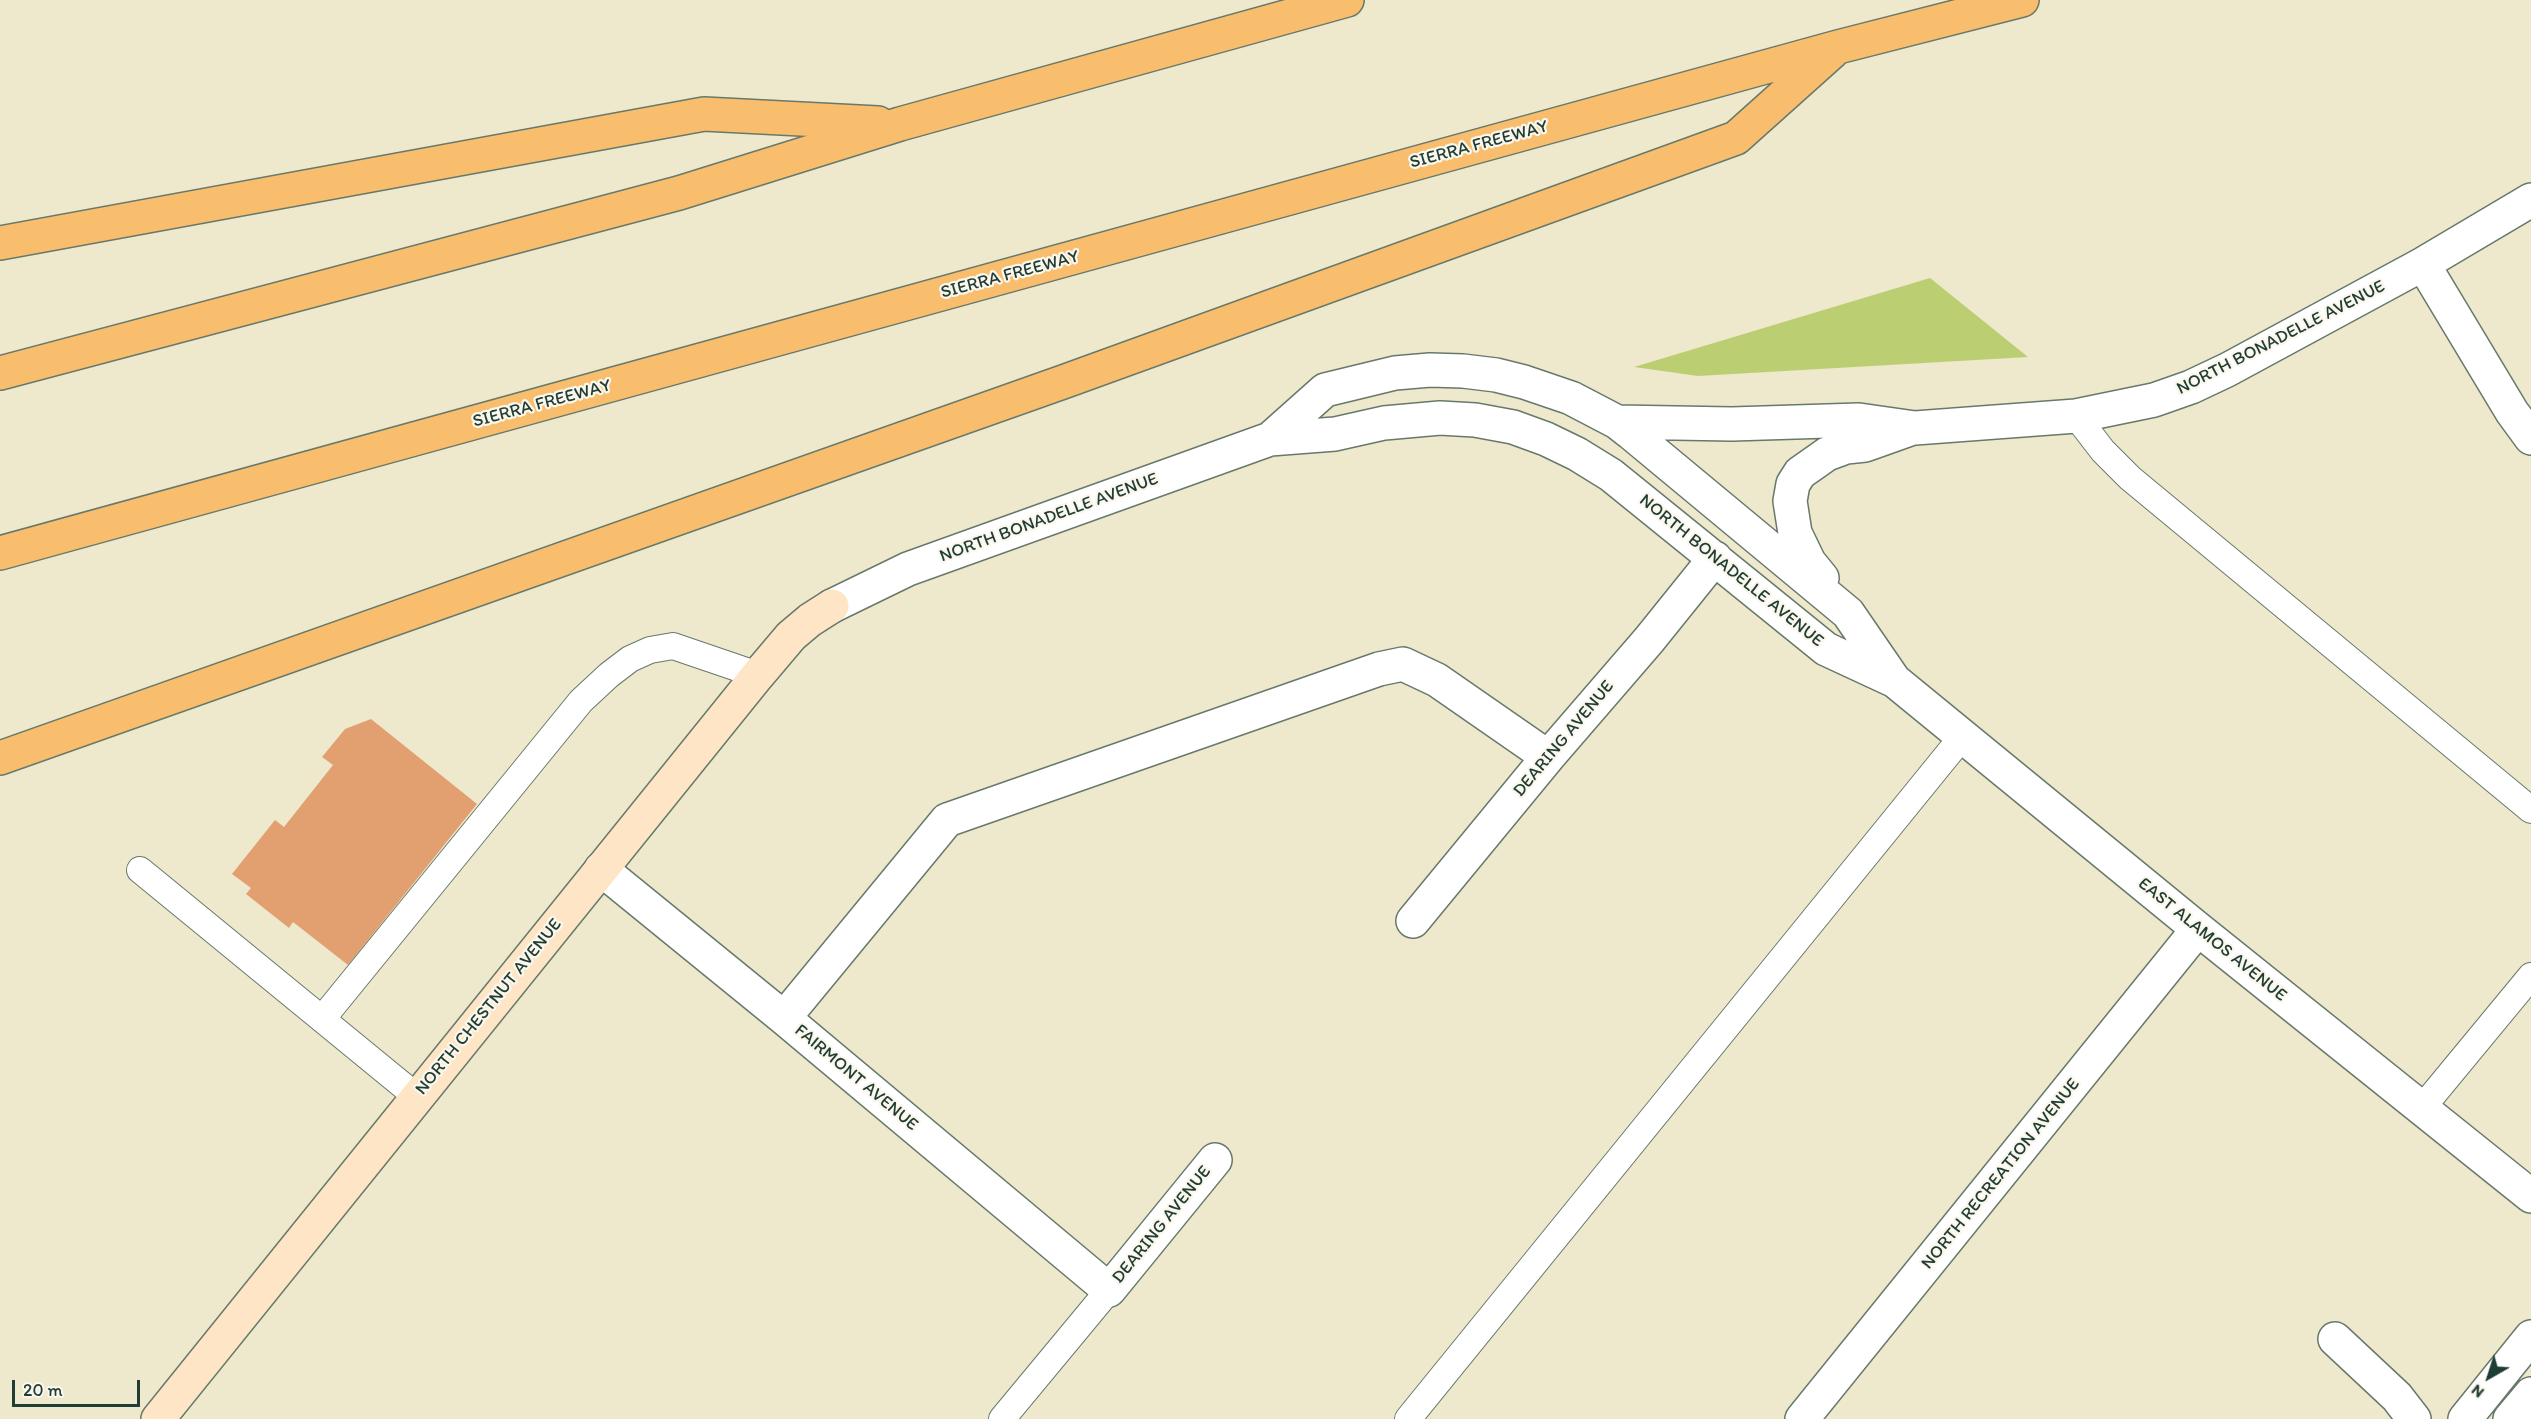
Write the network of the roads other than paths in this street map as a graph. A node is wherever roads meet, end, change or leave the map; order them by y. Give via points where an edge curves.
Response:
1 (1347, 0) edge
2 (2022, 0) edge
3 (1838, 46) junction
4 (900, 124) junction
5 (2531, 200) edge
6 (0, 243) edge
7 (2423, 264) junction
8 (0, 373) edge
9 (2076, 416) junction
10 (1617, 422) junction
11 (1914, 428) junction
12 (2531, 438) edge
13 (1270, 439) junction
14 (0, 553) edge
15 (1715, 558) junction
16 (832, 606) joint
17 (1848, 613) junction
18 (758, 675) junction
19 (1895, 681) junction
20 (1962, 737) junction
21 (1548, 757) junction
22 (0, 758) edge
23 (2531, 810) edge
24 (601, 869) junction
25 (140, 870) dead end
26 (1413, 921) dead end
27 (2198, 929) junction
28 (2531, 976) edge
29 (784, 1018) junction
30 (322, 1020) junction
31 (417, 1097) junction
32 (2422, 1108) junction
33 (1215, 1160) dead end
34 (2531, 1196) edge
35 (1108, 1290) junction
36 (2531, 1337) edge
37 (2335, 1339) dead end
38 (2531, 1394) edge
39 (168, 1415) edge
40 (1002, 1419) edge
41 (1408, 1419) edge
42 (1802, 1419) edge
43 (2414, 1419) edge
44 (2465, 1419) edge
45 (2510, 1419) edge

1 - 4 highway
2 - 3 highway, SIERRA FREEWAY
3 - 14 highway, SIERRA FREEWAY
3 - 22 highway via 1736,138 1051,386
4 - 6 highway via 704,114
4 - 8 highway via 679,193
5 - 7 street, NORTH BONADELLE AVENUE
7 - 9 street, NORTH BONADELLE AVENUE via 2191,387 2154,400
7 - 12 street
9 - 11 street, NORTH BONADELLE AVENUE
9 - 23 lane via 2130,478
10 - 11 street, NORTH BONADELLE AVENUE via 1859,420
10 - 13 street, NORTH BONADELLE AVENUE via 1570,398 1524,382 1463,371 1430,370 1395,373 1325,390
10 - 17 street, NORTH BONADELLE AVENUE
11 - 17 street via 1836,450 1807,467 1793,484 1791,517 1800,546
13 - 15 street, NORTH BONADELLE AVENUE via 1335,434 1395,421 1440,418 1513,427 1577,454 1611,475
13 - 16 street, NORTH BONADELLE AVENUE via 946,555
15 - 19 street, NORTH BONADELLE AVENUE via 1826,649
15 - 21 street, DEARING AVENUE
16 - 18 street, NORTH CHESTNUT AVENUE via 791,636
17 - 19 street, NORTH BONADELLE AVENUE
18 - 24 street, NORTH CHESTNUT AVENUE
18 - 30 lane via 673,646 630,659 609,675 581,701
19 - 20 street, EAST ALAMOS AVENUE
20 - 27 street, EAST ALAMOS AVENUE
20 - 41 lane
21 - 26 street, DEARING AVENUE
21 - 29 street via 1437,680 1403,664 1379,669 947,820
24 - 29 street, FAIRMONT AVENUE
24 - 31 street, NORTH CHESTNUT AVENUE
25 - 30 lane
27 - 32 street, EAST ALAMOS AVENUE
27 - 42 street, NORTH RECREATION AVENUE
28 - 32 lane
29 - 35 street, FAIRMONT AVENUE
30 - 31 lane
31 - 39 street, NORTH CHESTNUT AVENUE
32 - 34 street, EAST ALAMOS AVENUE
33 - 35 street, DEARING AVENUE
35 - 40 lane
36 - 44 street
37 - 43 street via 2397,1397
38 - 45 street

